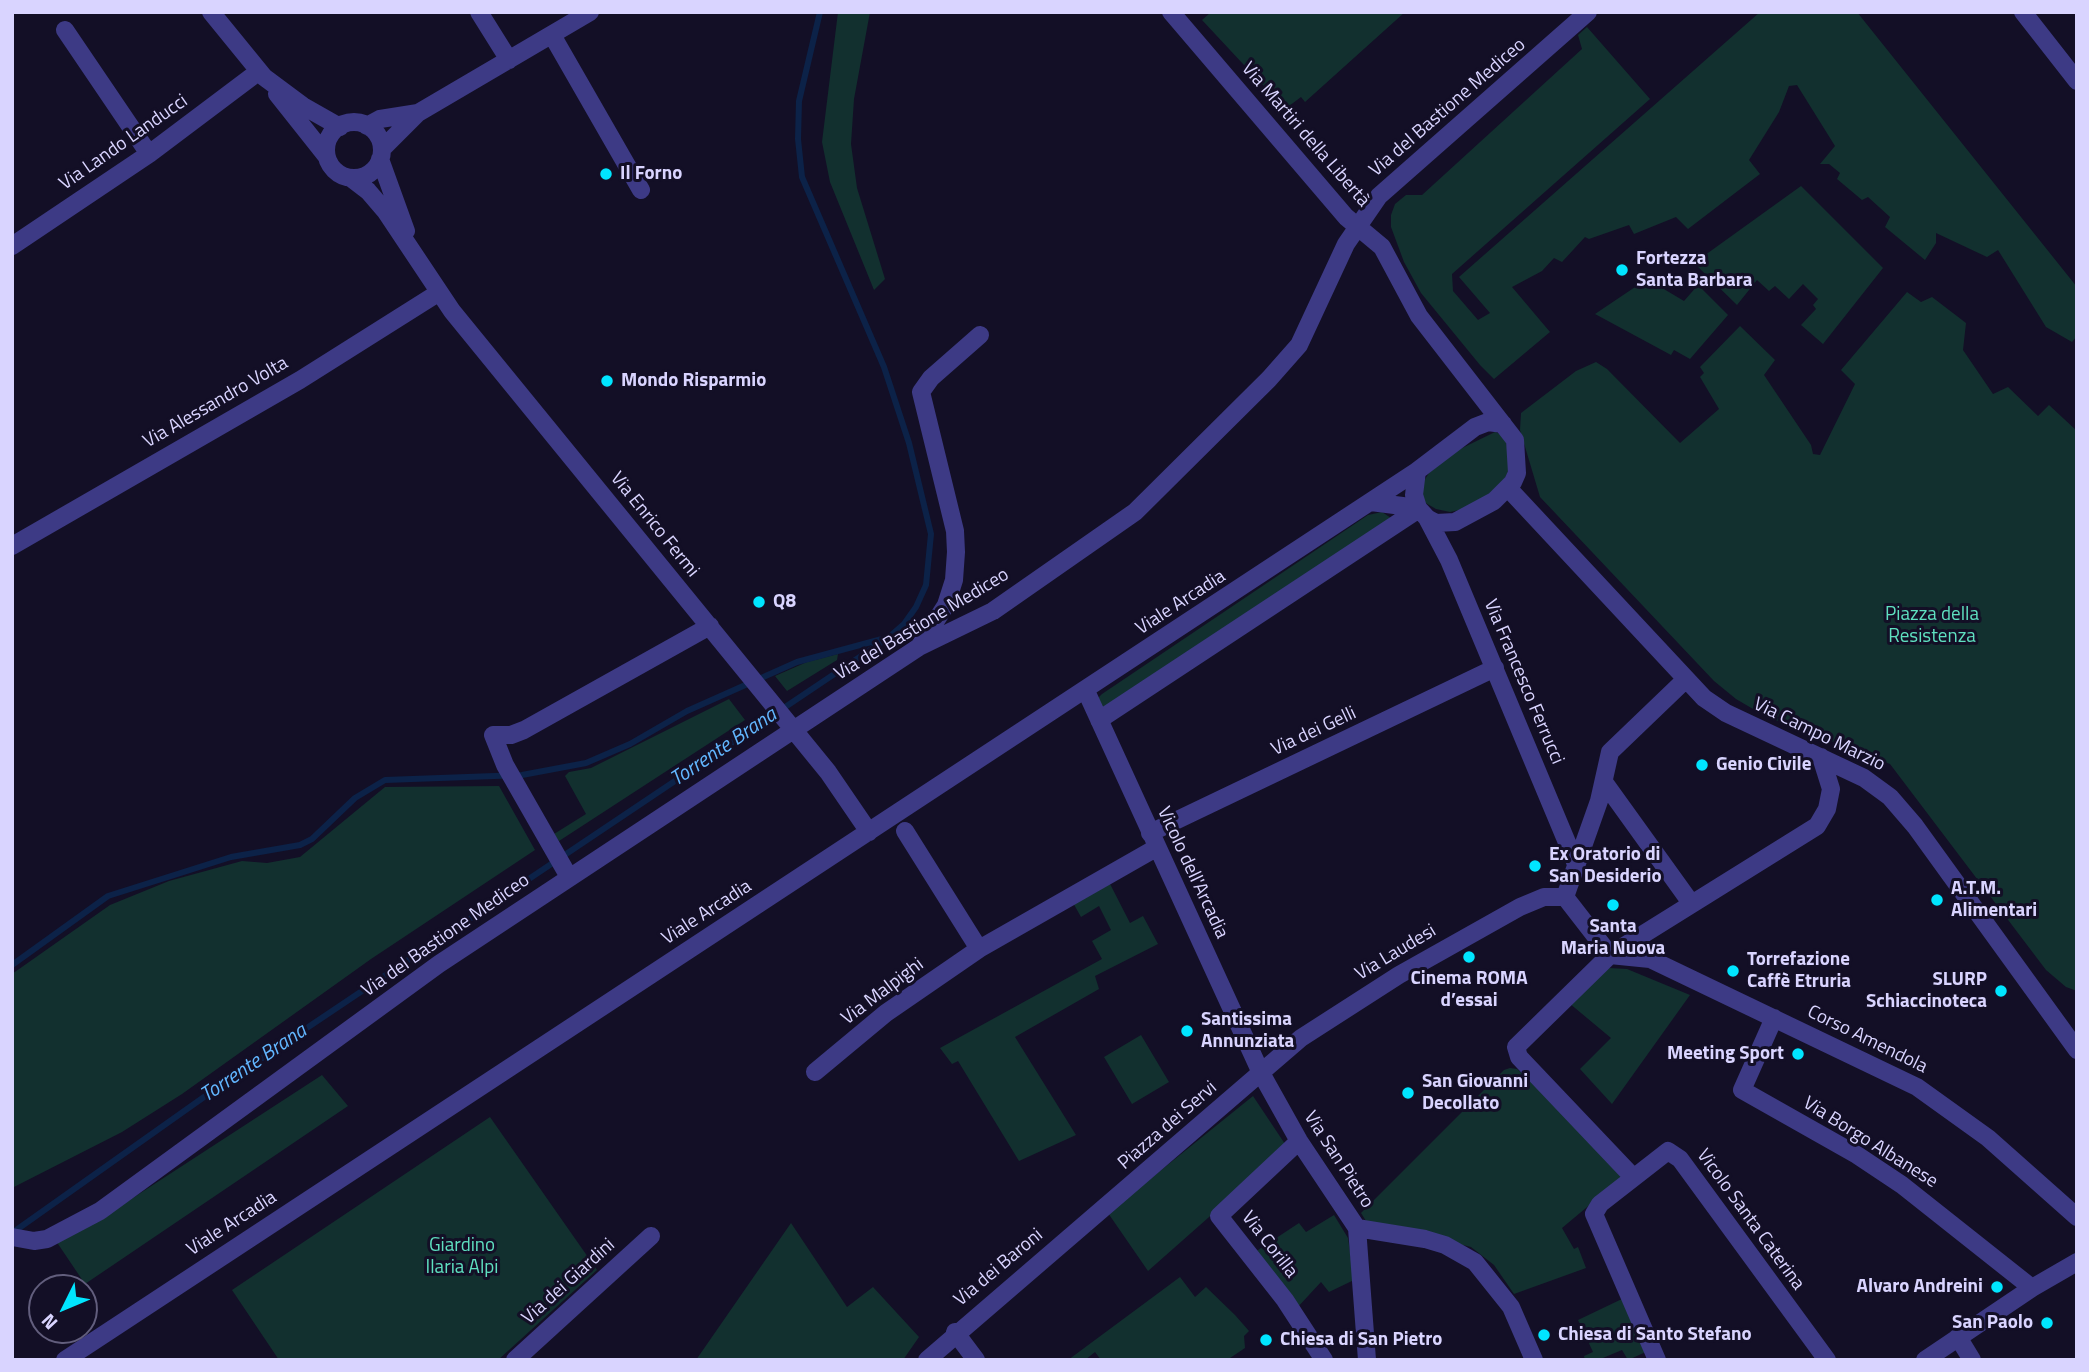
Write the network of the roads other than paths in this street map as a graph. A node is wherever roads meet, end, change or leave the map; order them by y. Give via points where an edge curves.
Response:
1 (211, 12) edge
2 (479, 12) edge
3 (590, 12) edge
4 (1171, 12) edge
5 (1588, 12) edge
6 (2024, 12) edge
7 (65, 30) dead end
8 (552, 35) junction
9 (509, 60) junction
10 (261, 74) junction
11 (2077, 81) edge
12 (418, 113) junction
13 (367, 126) junction
14 (340, 127) junction
15 (149, 154) junction
16 (381, 154) junction
17 (327, 157) junction
18 (351, 178) junction
19 (641, 190) dead end
20 (1357, 225) junction
21 (410, 244) junction
22 (12, 246) edge
23 (438, 293) junction
24 (980, 335) dead end
25 (1476, 390) junction
26 (1503, 424) junction
27 (1463, 435) junction
28 (1416, 471) junction
29 (1508, 488) junction
30 (1371, 502) junction
31 (1421, 512) junction
32 (12, 546) edge
33 (710, 626) junction
34 (919, 647) junction
35 (1495, 668) junction
36 (1685, 680) junction
37 (1086, 691) junction
38 (1099, 720) junction
39 (790, 725) junction
40 (1821, 757) junction
41 (1604, 782) junction
42 (905, 831) dead end
43 (869, 832) junction
44 (1153, 840) junction
45 (1576, 864) junction
46 (566, 872) junction
47 (1565, 897) junction
48 (1691, 904) junction
49 (979, 949) junction
50 (1610, 955) junction
51 (2039, 996) junction
52 (1774, 1018) junction
53 (2077, 1028) edge
54 (2077, 1050) edge
55 (815, 1072) dead end
56 (1261, 1073) junction
57 (1298, 1141) junction
58 (1633, 1177) junction
59 (1101, 1210) joint
60 (2077, 1217) edge
61 (1357, 1228) junction
62 (651, 1236) dead end
63 (18, 1238) edge
64 (2077, 1262) edge
65 (2032, 1288) junction
66 (956, 1332) junction
67 (1958, 1337) junction
68 (65, 1360) edge
69 (515, 1360) edge
70 (927, 1360) edge
71 (976, 1360) edge
72 (1324, 1360) edge
73 (1367, 1360) edge
74 (1534, 1360) edge
75 (1657, 1360) edge
76 (1826, 1360) edge
77 (1925, 1360) edge
78 (1972, 1360) edge

1 - 10 street
2 - 9 street
3 - 8 street
4 - 20 street, Via Martiri della Libertà via 1326,195
5 - 20 street, Via del Bastione Mediceo via 1391,185
6 - 11 street
7 - 15 street
8 - 9 street
8 - 19 street
9 - 12 street
10 - 14 street
10 - 15 street, Via Lando Landucci
10 - 17 street
12 - 13 street via 380,119
12 - 16 street
13 - 14 street via 351,123
13 - 16 street via 375,133
14 - 17 street via 328,140
15 - 22 street, Via Lando Landucci
16 - 18 street via 366,175
16 - 21 street, Via Enrico Fermi
17 - 18 street via 336,171
18 - 21 street, Via Enrico Fermi via 376,199
20 - 25 street, Via Martiri della Libertà via 1387,253 1419,316
20 - 34 street, Via del Bastione Mediceo via 1298,345 1135,512 993,611
21 - 23 street, Via Enrico Fermi
23 - 32 street, Via Alessandro Volta via 300,380
23 - 33 street, Via Enrico Fermi
24 - 34 street via 921,391 956,552 946,605
25 - 26 street, Via Martiri della Libertà
25 - 27 street via 1476,417
26 - 27 street via 1483,424
26 - 29 street via 1518,449 1517,472
27 - 28 street
28 - 30 street, Viale Arcadia
28 - 31 street via 1413,484
29 - 31 street via 1481,510 1455,522 1436,523
29 - 36 street, Via Campo Marzio
30 - 31 street
30 - 37 street, Viale Arcadia
31 - 35 street, Via Francesco Ferrucci via 1449,559
31 - 38 street
33 - 39 street, Via Enrico Fermi
33 - 46 street via 524,730 493,735 505,765
34 - 39 street, Via del Bastione Mediceo
35 - 44 street, Via dei Gelli
35 - 45 street, Via Francesco Ferrucci
36 - 40 street, Via Campo Marzio via 1726,713
36 - 41 street via 1610,752
37 - 38 street, Vicolo dell'Arcadia
37 - 43 street, Viale Arcadia
38 - 44 street, Vicolo dell'Arcadia
39 - 43 street, Via Enrico Fermi
39 - 46 street, Via del Bastione Mediceo
40 - 48 street via 1831,789 1817,826
40 - 51 street, Via Campo Marzio via 1890,797
41 - 45 street
41 - 48 street
42 - 49 street
43 - 68 street, Viale Arcadia
44 - 49 street, Via Malpighi
44 - 56 street, Vicolo dell'Arcadia
45 - 47 street
46 - 63 street, Via del Bastione Mediceo via 100,1211 47,1239
47 - 50 street
47 - 56 street, Via Laudesi via 1531,902 1420,962 1317,1027
48 - 50 street
49 - 55 street, Via Malpighi via 887,1013
50 - 52 street, Corso Amendola via 1650,959
50 - 58 street via 1516,1047 1519,1057
51 - 53 street via 2061,1021
51 - 54 street, Via Campo Marzio
52 - 60 street, Corso Amendola via 1917,1087 1998,1146
52 - 65 street, Via Borgo Albanese via 1742,1090 1902,1185
56 - 57 street, Via San Pietro
56 - 59 street, Piazza dei Servi
57 - 61 street, Via San Pietro
57 - 72 street, Via Corilla via 1219,1216 1285,1300
58 - 75 street via 1594,1214
58 - 76 street, Vicolo Santa Caterina via 1664,1152 1677,1156
59 - 66 street, Via dei Baroni
61 - 73 street, Via San Pietro
61 - 74 street via 1435,1242 1475,1262 1511,1307
62 - 69 street, Via dei Giardini
64 - 65 street
65 - 67 street
66 - 70 street, Via dei Baroni
66 - 71 street
67 - 77 street
67 - 78 street

